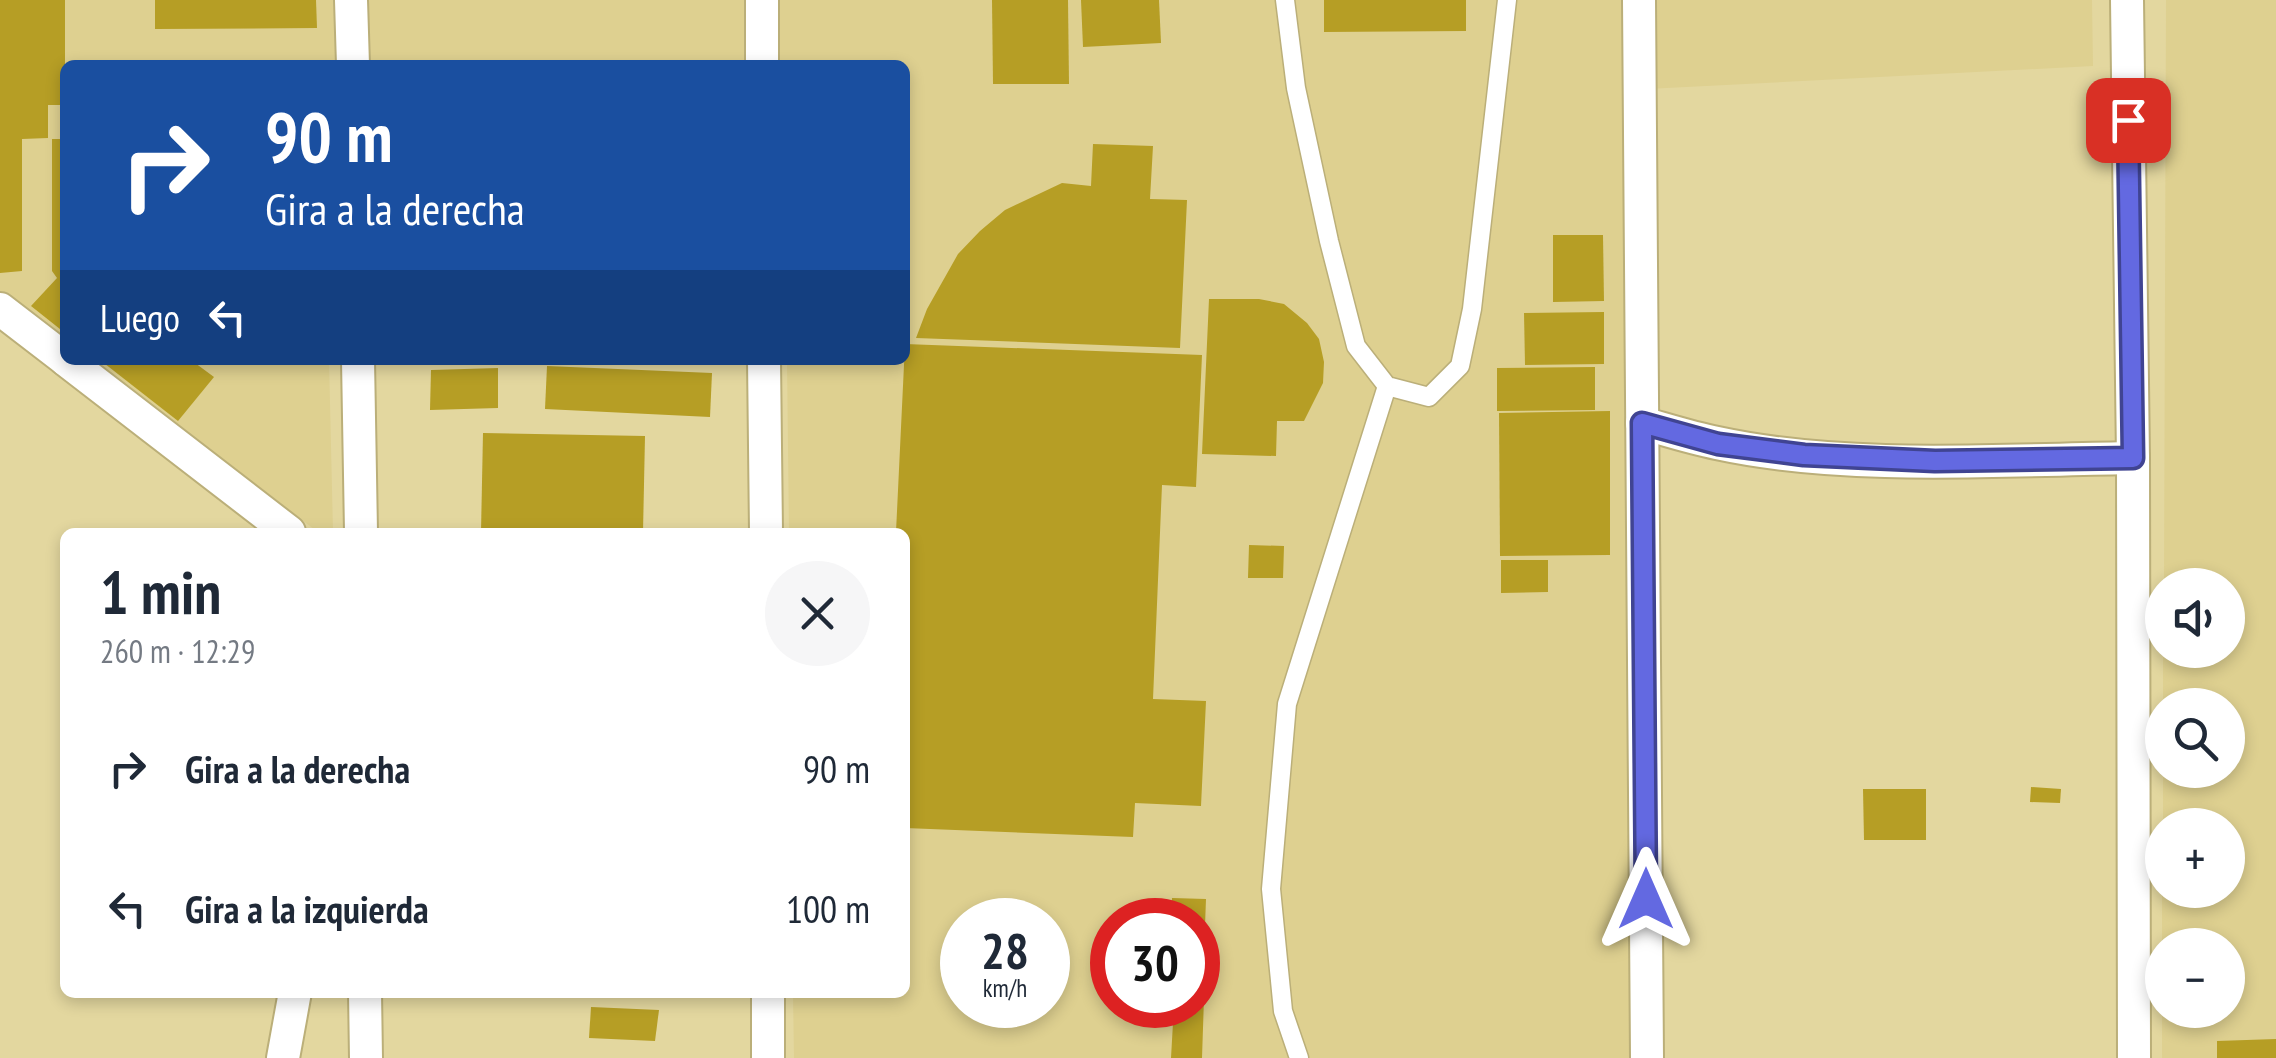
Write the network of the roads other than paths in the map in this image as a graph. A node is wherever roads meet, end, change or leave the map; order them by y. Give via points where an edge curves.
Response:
1 (352, 0) edge
2 (762, 0) edge
3 (1285, 0) edge
4 (1507, 0) edge
5 (1639, 0) edge
6 (2127, 0) edge
7 (352, 60) edge
8 (762, 60) edge
9 (0, 309) edge
10 (60, 355) edge
11 (72, 365) edge
12 (358, 365) edge
13 (764, 365) edge
14 (1387, 386) junction
15 (1642, 423) junction
16 (2133, 458) junction
17 (284, 528) edge
18 (361, 528) edge
19 (766, 528) edge
20 (294, 998) edge
21 (365, 998) edge
22 (768, 998) edge
23 (283, 1058) edge
24 (366, 1058) edge
25 (768, 1058) edge
26 (1299, 1058) edge
27 (1647, 1058) edge
28 (2134, 1058) edge

1 - 7 street
2 - 8 street
3 - 14 lane via 1296,88 1356,346
4 - 14 lane via 1460,366 1429,396
5 - 15 street
6 - 16 street
9 - 10 street
11 - 17 street
12 - 18 street
13 - 19 street
14 - 26 lane via 1287,704 1271,888 1283,1012
15 - 16 street via 1718,444 1804,455
15 - 27 street
16 - 28 street
20 - 23 street
21 - 24 street
22 - 25 street

